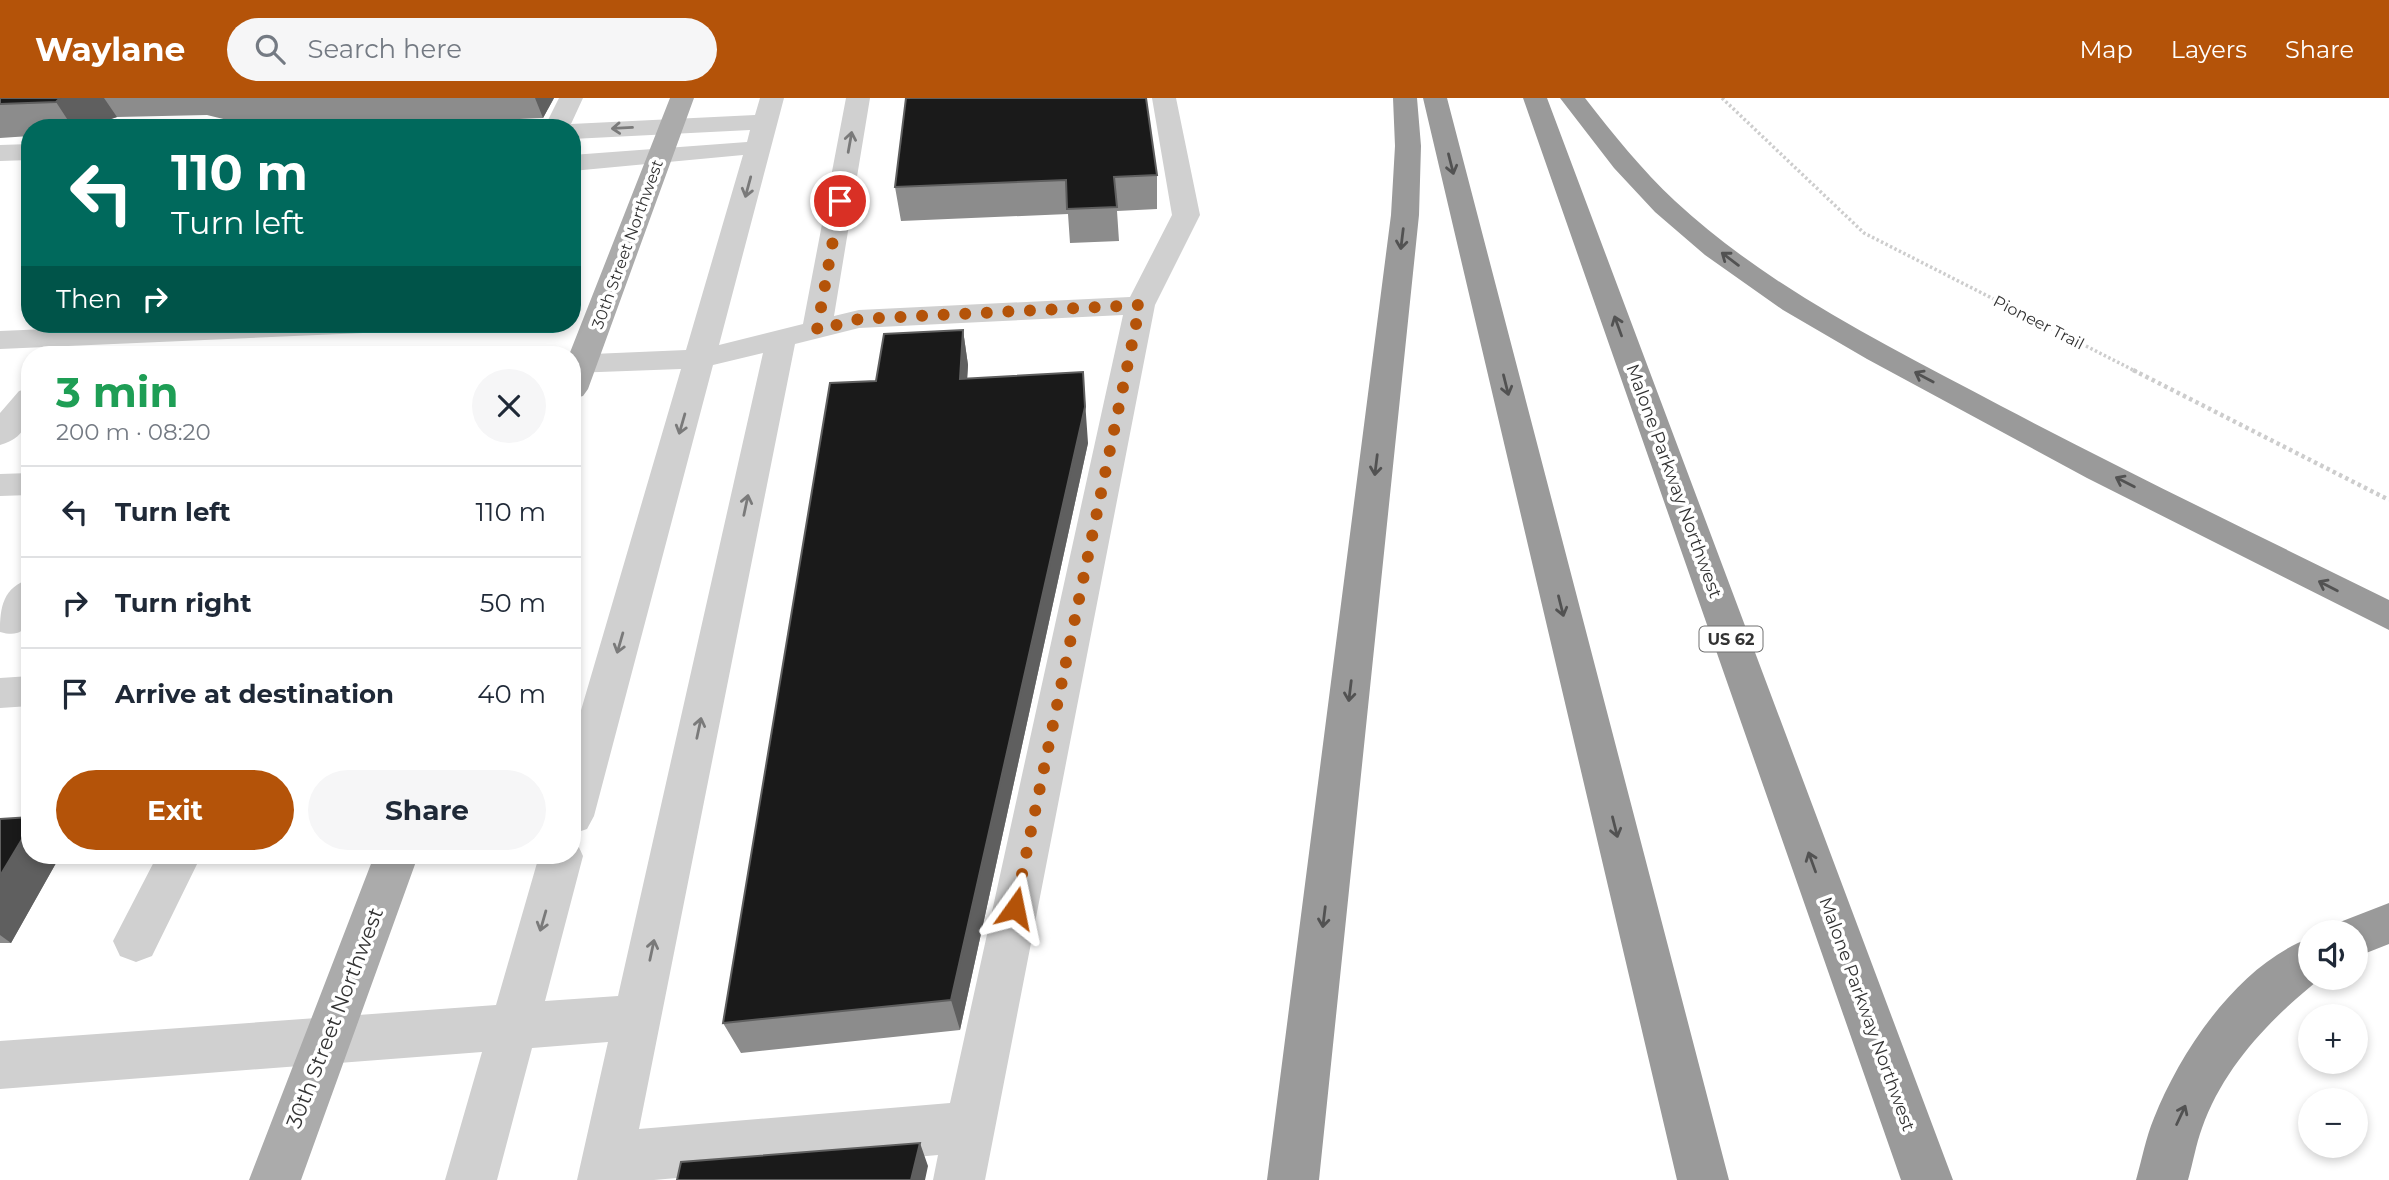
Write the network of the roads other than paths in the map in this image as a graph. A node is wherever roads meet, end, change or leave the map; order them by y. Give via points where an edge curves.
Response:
1 (571, 98) edge
2 (682, 98) edge
3 (858, 98) edge
4 (1164, 98) edge
5 (1405, 98) edge
6 (1435, 98) edge
7 (1535, 98) edge
8 (1572, 98) edge
9 (560, 119) edge
10 (766, 122) edge
11 (671, 126) junction
12 (581, 131) edge
13 (21, 152) edge
14 (0, 153) edge
15 (660, 155) junction
16 (581, 162) edge
17 (1140, 305) junction
18 (159, 333) edge
19 (799, 334) junction
20 (0, 340) edge
21 (581, 359) edge
22 (700, 359) junction
23 (581, 371) edge
24 (21, 389) edge
25 (0, 390) edge
26 (21, 409) edge
27 (0, 434) edge
28 (21, 439) edge
29 (0, 440) edge
30 (21, 462) edge
31 (0, 463) edge
32 (21, 484) edge
33 (0, 485) edge
34 (2389, 616) edge
35 (21, 691) edge
36 (0, 692) edge
37 (581, 784) edge
38 (175, 864) edge
39 (393, 864) edge
40 (559, 864) edge
41 (2389, 923) edge
42 (2368, 932) edge
43 (136, 942) dead end
44 (2298, 968) edge
45 (638, 1017) junction
46 (513, 1028) junction
47 (326, 1043) junction
48 (0, 1065) edge
49 (970, 1127) junction
50 (606, 1169) edge
51 (275, 1180) edge
52 (471, 1180) edge
53 (959, 1180) edge
54 (1293, 1180) edge
55 (1703, 1180) edge
56 (1927, 1180) edge
57 (2162, 1180) edge

1 - 9 street
2 - 11 main road, 30th Street Northwest
19 -> 3 street
4 - 17 street via 1186,215
5 -> 54 highway via 1405,215
6 -> 55 highway
56 -> 7 highway, Malone Parkway Northwest / US 62
34 -> 8 highway via 2036,437 1832,325 1740,267 1681,222
10 - 11 street
10 - 15 street
10 -> 22 street
11 -> 12 street
11 - 15 main road, 30th Street Northwest
13 - 14 street
15 - 16 street
15 - 21 main road, 30th Street Northwest
17 - 19 street via 859,319
17 - 49 street
18 - 20 street
19 - 22 street
45 -> 19 street
22 - 23 street
22 -> 37 street
24 - 25 street
26 - 27 street
28 - 29 street
30 - 31 street
32 - 33 street
35 - 36 street
38 - 43 street
39 - 47 main road, 30th Street Northwest
40 -> 46 street
41 - 42 highway
57 -> 44 highway via 2178,1121 2214,1052 2263,995
45 - 46 street
45 - 50 street
46 - 47 street
46 - 52 street
47 - 48 street
47 - 51 main road, 30th Street Northwest
49 - 50 street
49 - 53 street

